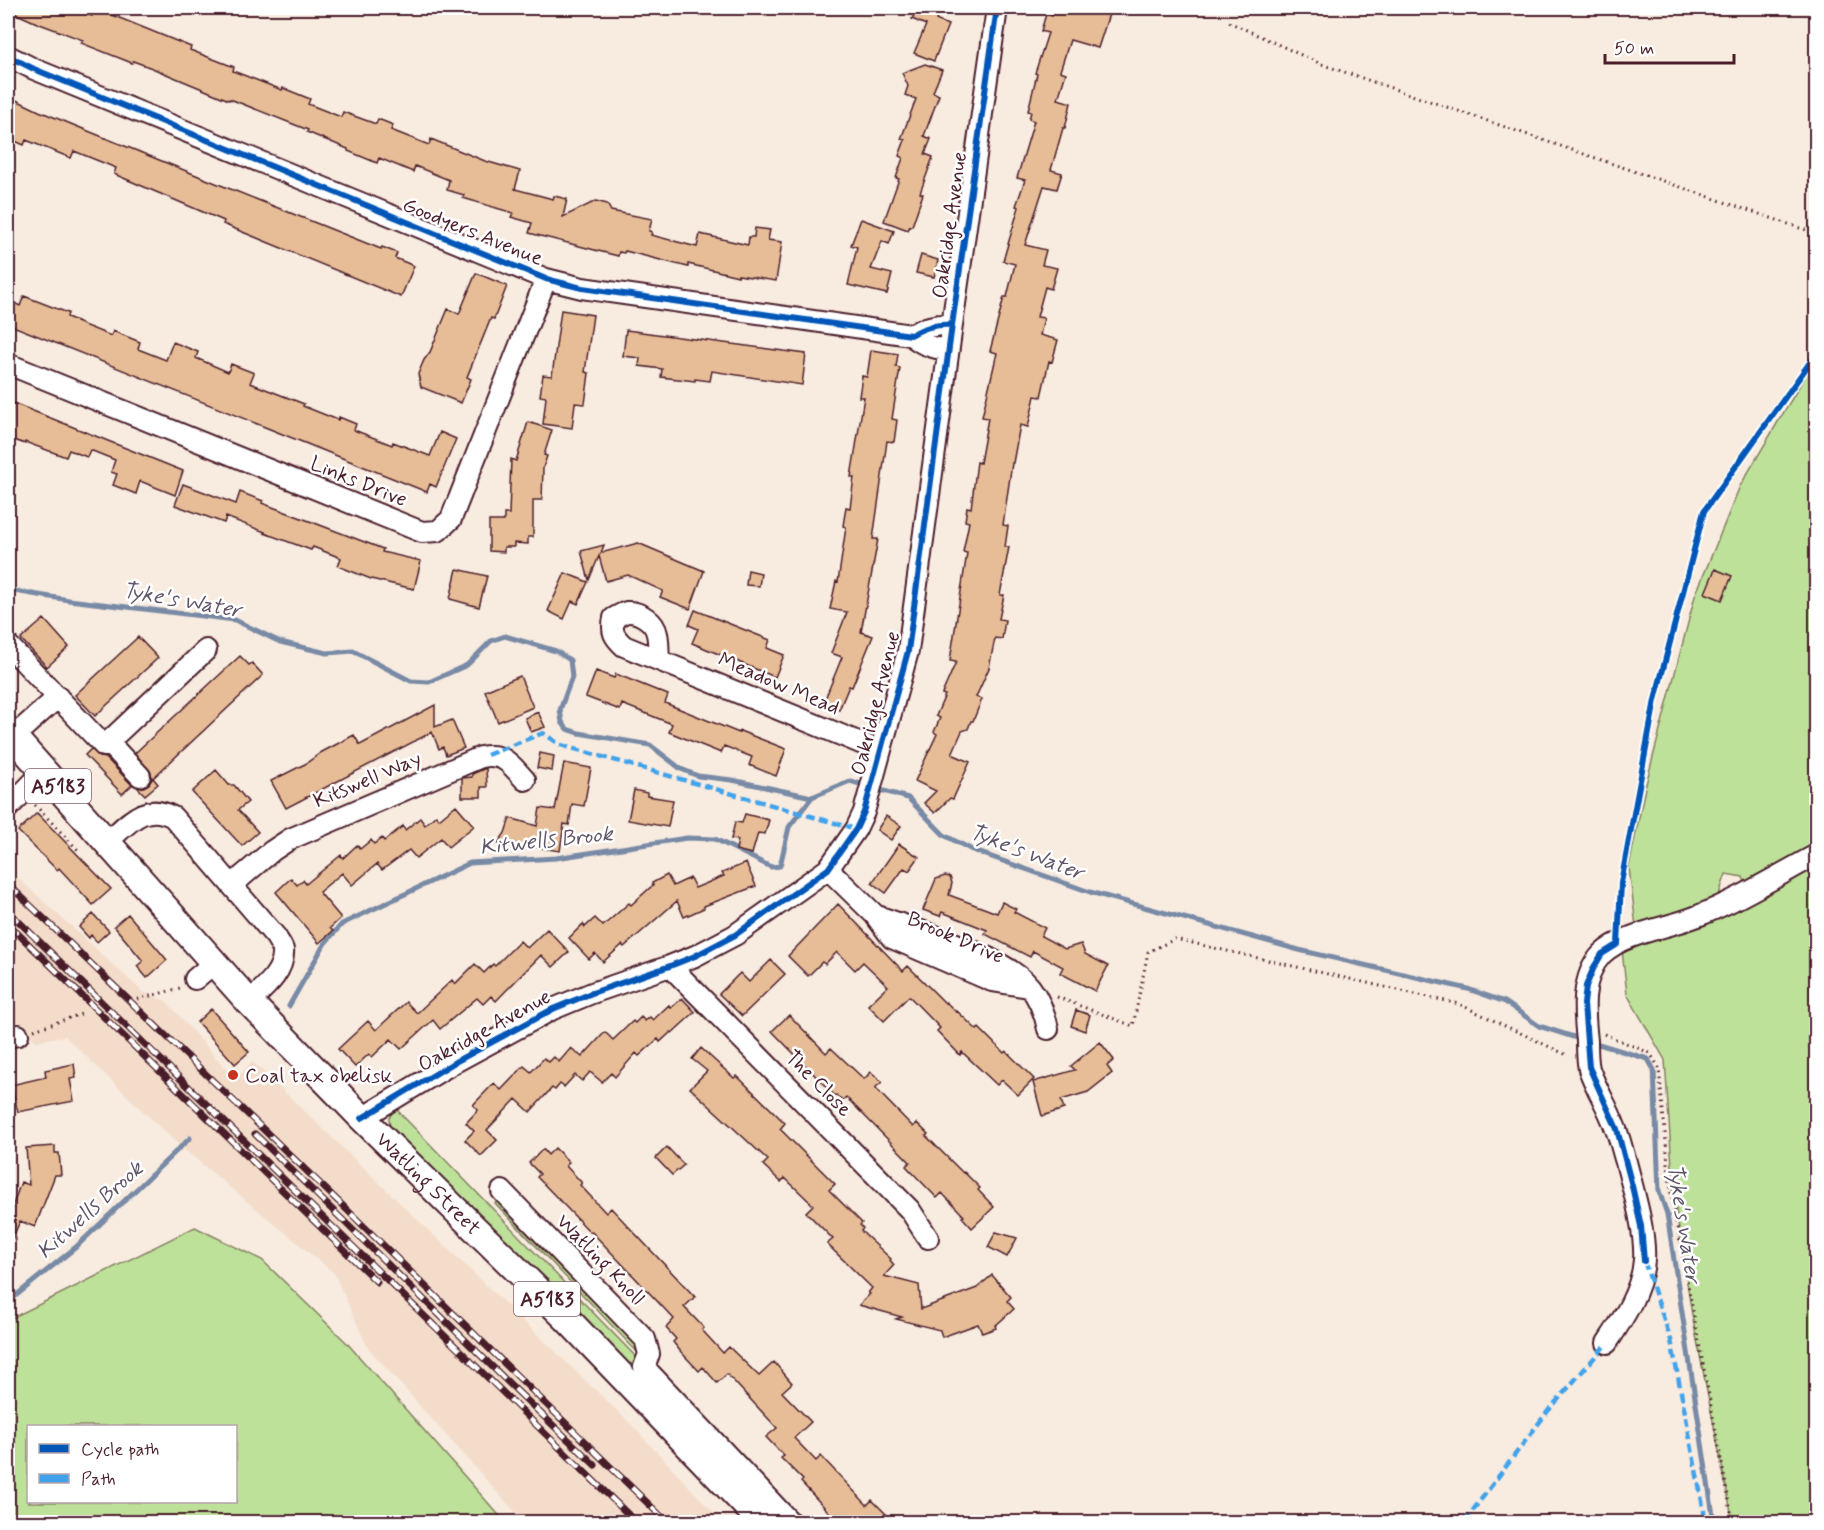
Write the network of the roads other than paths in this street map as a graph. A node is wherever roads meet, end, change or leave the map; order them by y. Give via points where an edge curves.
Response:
1 (997, 8) edge
2 (8, 56) edge
3 (546, 279) junction
4 (952, 325) junction
5 (911, 334) junction
6 (948, 350) junction
7 (8, 364) edge
8 (9, 646) dead end
9 (206, 650) dead end
10 (658, 660) dead end
11 (58, 697) junction
12 (10, 734) edge
13 (108, 743) junction
14 (880, 751) junction
15 (44, 771) junction
16 (140, 776) dead end
17 (525, 780) dead end
18 (8, 808) edge
19 (107, 842) junction
20 (1816, 855) edge
21 (828, 869) junction
22 (233, 884) junction
23 (670, 966) junction
24 (249, 1002) junction
25 (1048, 1029) dead end
26 (362, 1118) junction
27 (502, 1191) dead end
28 (928, 1238) dead end
29 (1607, 1343) dead end
30 (636, 1374) junction
31 (762, 1522) edge
32 (790, 1522) edge

1 - 4 street, Oakridge Avenue
2 - 3 street, Goodyers Avenue
3 - 5 street, Goodyers Avenue via 582,288
3 - 7 street, Links Drive via 451,519 438,531 422,532
4 - 5 street, Goodyers Avenue via 926,327
4 - 6 street, Oakridge Avenue
5 - 6 street, Goodyers Avenue via 920,343
6 - 14 street, Oakridge Avenue via 908,651
8 - 11 street
9 - 13 street
10 - 14 street, Meadow Mead
11 - 12 street
11 - 13 street via 104,746
12 - 15 main road, Watling Street / A5183
13 - 16 street
14 - 21 street, Oakridge Avenue via 864,812
15 - 18 street
15 - 19 main road, Watling Street / A5183
17 - 22 street, Kitswell Way via 503,757 481,757 290,839
19 - 22 street via 142,813 166,813
19 - 24 main road, Watling Street / A5183 via 205,971
20 - 29 street via 1722,905 1635,936 1602,954 1594,967 1584,1004 1589,1067 1617,1129 1641,1226 1644,1261 1635,1294
21 - 23 street, Oakridge Avenue via 735,935
21 - 25 street, Brook Drive via 875,915 963,947 1007,968 1029,987 1045,1013
22 - 24 street via 283,950 280,967
23 - 26 street, Oakridge Avenue via 553,1009
23 - 28 street, The Close via 910,1210
24 - 26 main road, Watling Street / A5183
26 - 30 main road, Watling Street / A5183 via 567,1319
27 - 30 street, Watling Knoll via 645,1339 649,1354
30 - 31 main road, Watling Street / A5183
30 - 32 street

